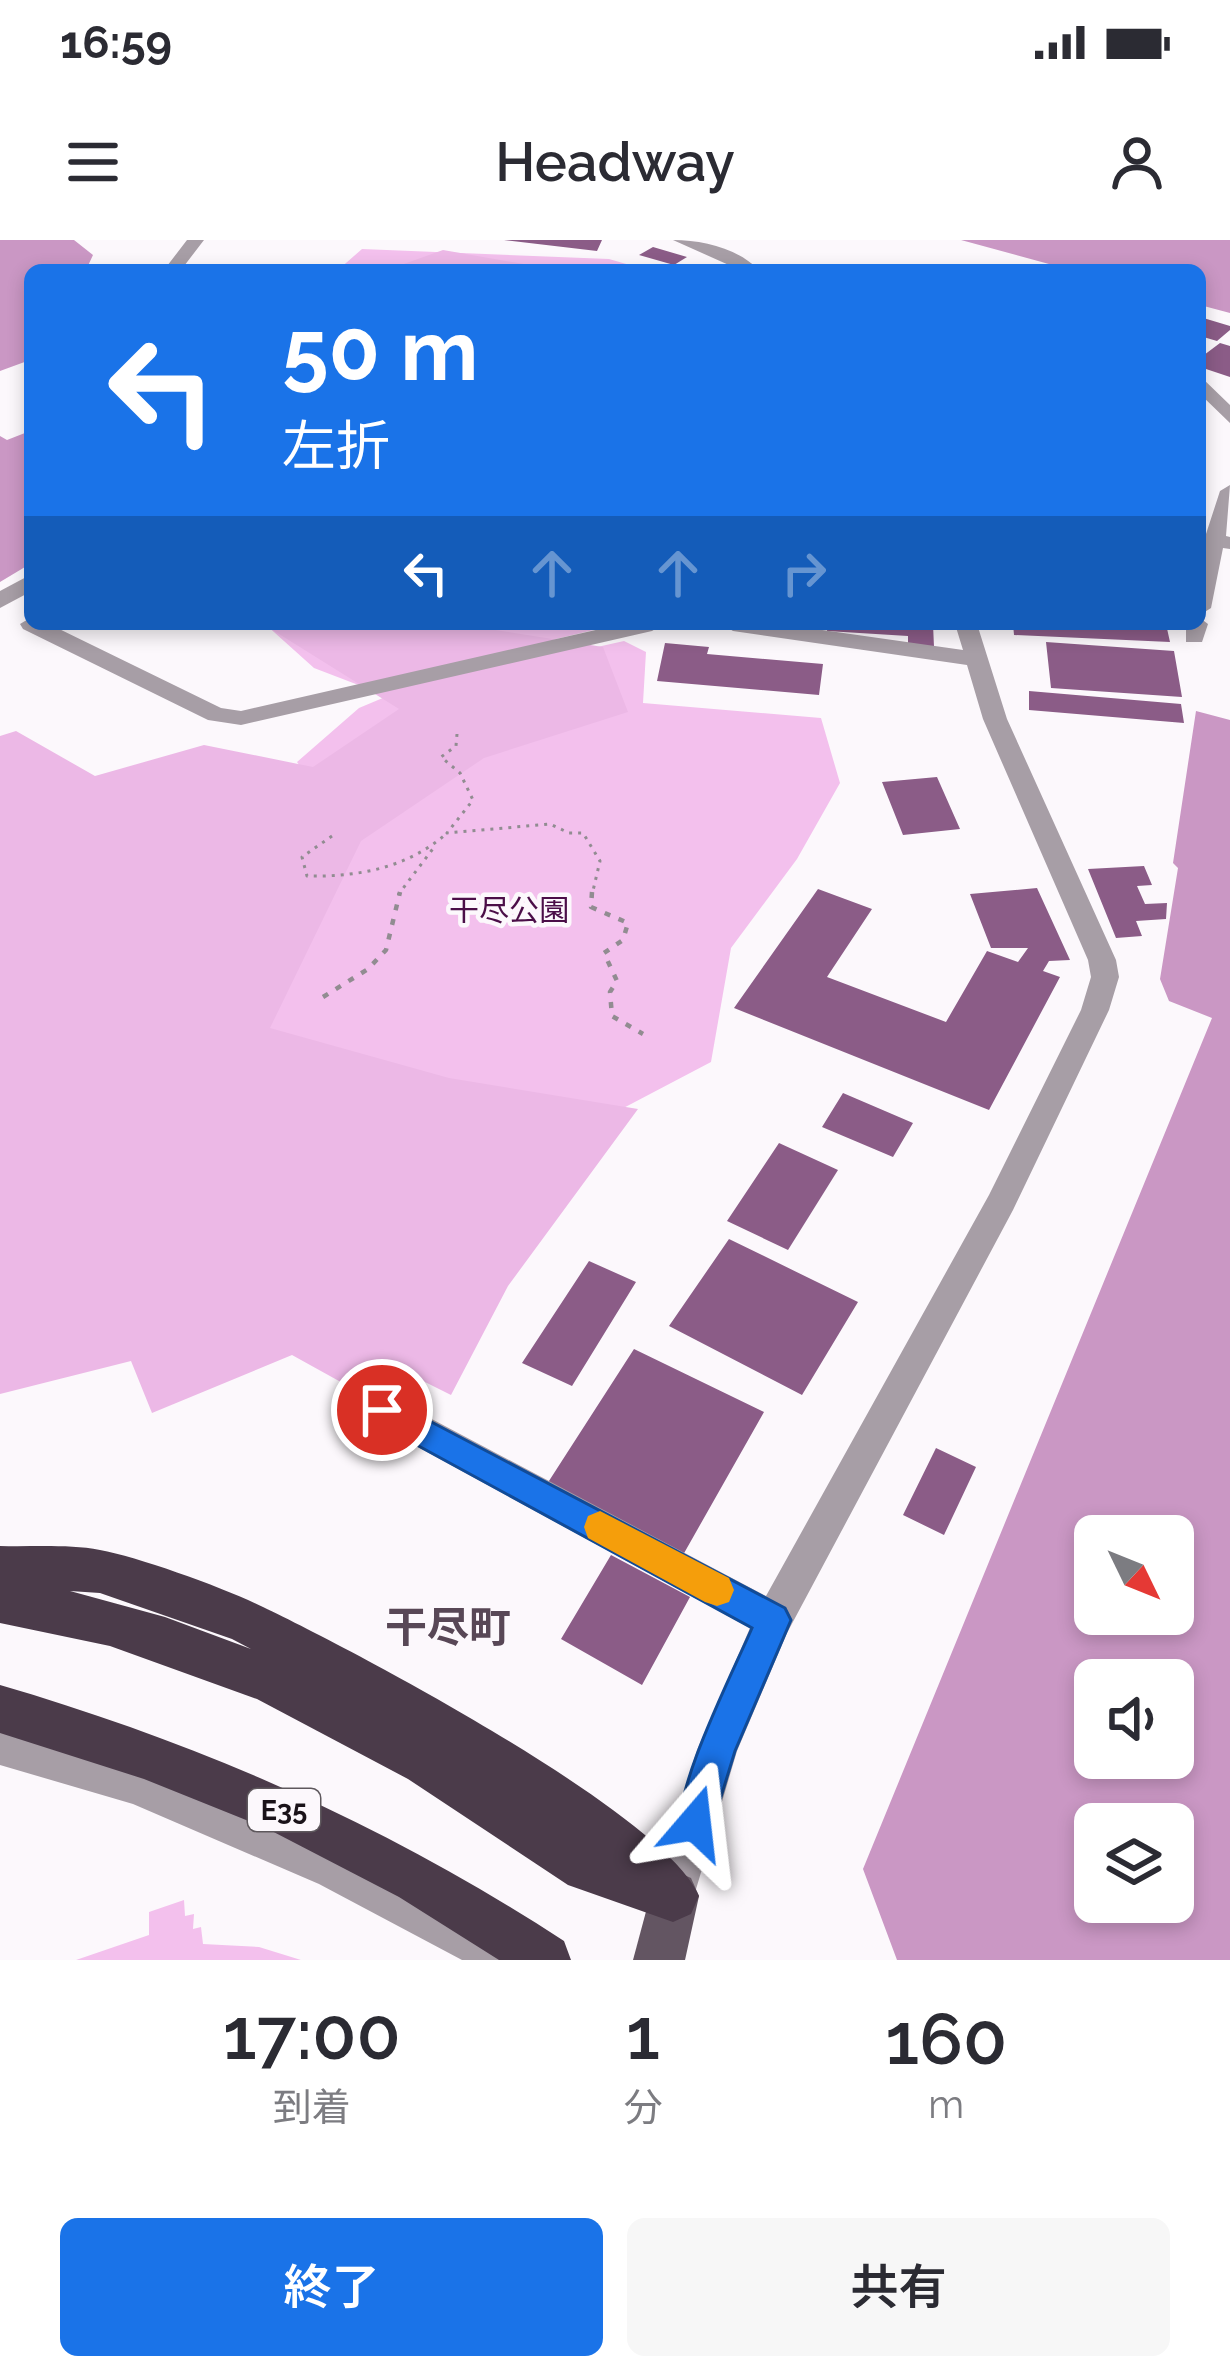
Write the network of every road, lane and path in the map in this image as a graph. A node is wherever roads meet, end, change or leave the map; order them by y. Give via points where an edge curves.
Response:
1 (196, 240) edge
2 (681, 240) edge
3 (177, 264) edge
4 (743, 264) edge
5 (1206, 389) edge
6 (1230, 417) edge
7 (1230, 491) edge
8 (1215, 541) edge
9 (1206, 581) edge
10 (24, 587) edge
11 (0, 605) edge
12 (43, 630) edge
13 (626, 630) edge
14 (775, 630) edge
15 (967, 630) edge
16 (974, 659) junction
17 (457, 734) dead end
18 (447, 833) junction
19 (332, 836) dead end
20 (435, 846) junction
21 (323, 997) dead end
22 (644, 1034) dead end
23 (382, 1410) dead end
24 (0, 1567) edge
25 (0, 1601) edge
26 (773, 1620) junction
27 (0, 1708) edge
28 (0, 1745) edge
29 (673, 1896) junction
30 (497, 1960) edge
31 (545, 1960) edge
32 (658, 1960) edge
33 (684, 1960) edge

1 - 3 street
2 - 4 street
5 - 6 street
7 - 8 street
8 - 9 street
10 - 11 street
12 - 13 street via 216,715 241,718
14 - 16 street
15 - 16 street
16 - 26 street via 1105,977 1002,1201
17 - 18 path via 456,746 441,757 460,772 473,800
18 - 20 path
18 - 22 path via 550,824 583,833 597,847 602,868 591,907 628,923 623,940 604,952 617,981 612,1016
19 - 20 path via 302,856 307,876 403,864
20 - 21 path via 392,909 387,952
23 - 26 street
24 - 29 highway via 100,1571 244,1621 603,1830
25 - 29 highway via 141,1630 215,1660 424,1761 589,1869
26 - 29 street via 717,1750
27 - 31 highway, E35 via 207,1776 337,1833
28 - 30 street via 135,1784 334,1868
29 - 32 main road
29 - 33 main road

